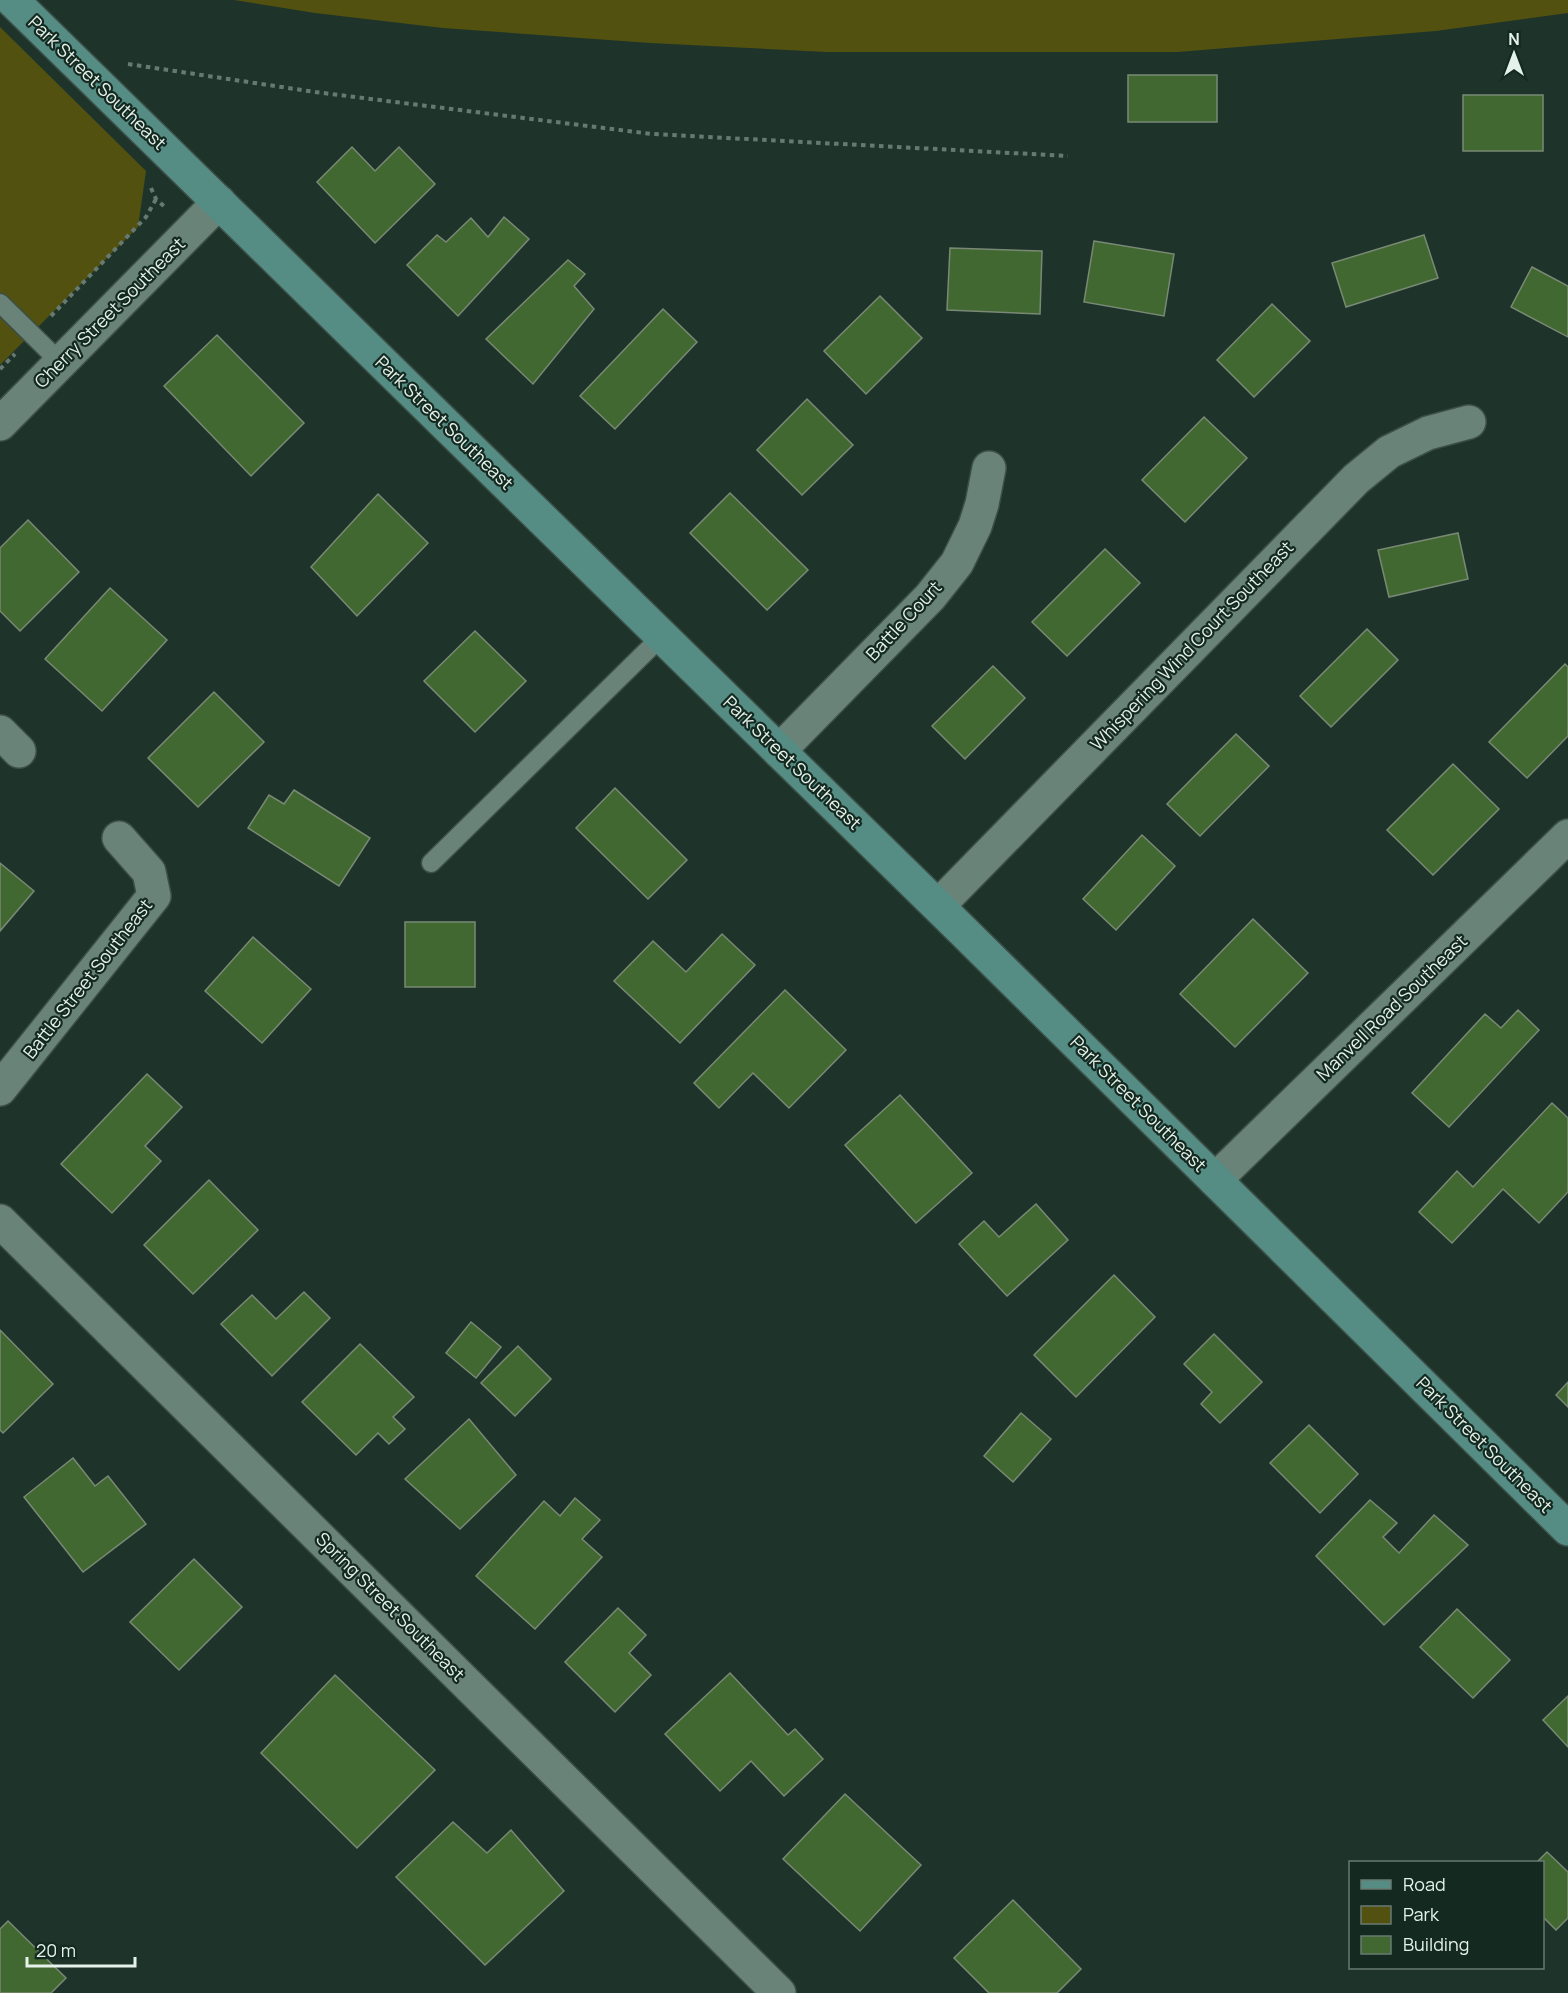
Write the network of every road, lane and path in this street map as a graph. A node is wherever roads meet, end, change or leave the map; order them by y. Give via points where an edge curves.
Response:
1 (12, 0) edge
2 (86, 74) junction
3 (1068, 156) dead end
4 (156, 199) dead end
5 (219, 202) junction
6 (0, 303) edge
7 (33, 335) junction
8 (61, 363) junction
9 (0, 369) edge
10 (1469, 422) dead end
11 (0, 424) edge
12 (989, 468) dead end
13 (662, 636) junction
14 (779, 751) junction
15 (1568, 836) edge
16 (119, 838) dead end
17 (431, 863) dead end
18 (938, 906) junction
19 (0, 1089) edge
20 (1215, 1180) junction
21 (0, 1221) edge
22 (1568, 1529) edge
23 (779, 1993) edge

1 - 2 main road, Park Street Southeast
2 - 3 path via 128,64 652,134
2 - 5 main road, Park Street Southeast
4 - 7 path via 146,217
5 - 8 street, Cherry Street Southeast
5 - 13 main road, Park Street Southeast
6 - 7 lane
7 - 8 lane
7 - 9 path
8 - 11 street, Cherry Street Southeast
10 - 18 street, Whispering Wind Court Southeast via 1428,433 1389,452 1356,479
12 - 14 street, Battle Court via 975,526 957,563 930,597
13 - 14 main road, Park Street Southeast
13 - 17 lane
14 - 18 main road, Park Street Southeast
15 - 20 street, Manvell Road Southeast
16 - 19 street, Battle Street Southeast via 149,872 154,896
18 - 20 main road, Park Street Southeast
20 - 22 main road, Park Street Southeast
21 - 23 street, Spring Street Southeast

